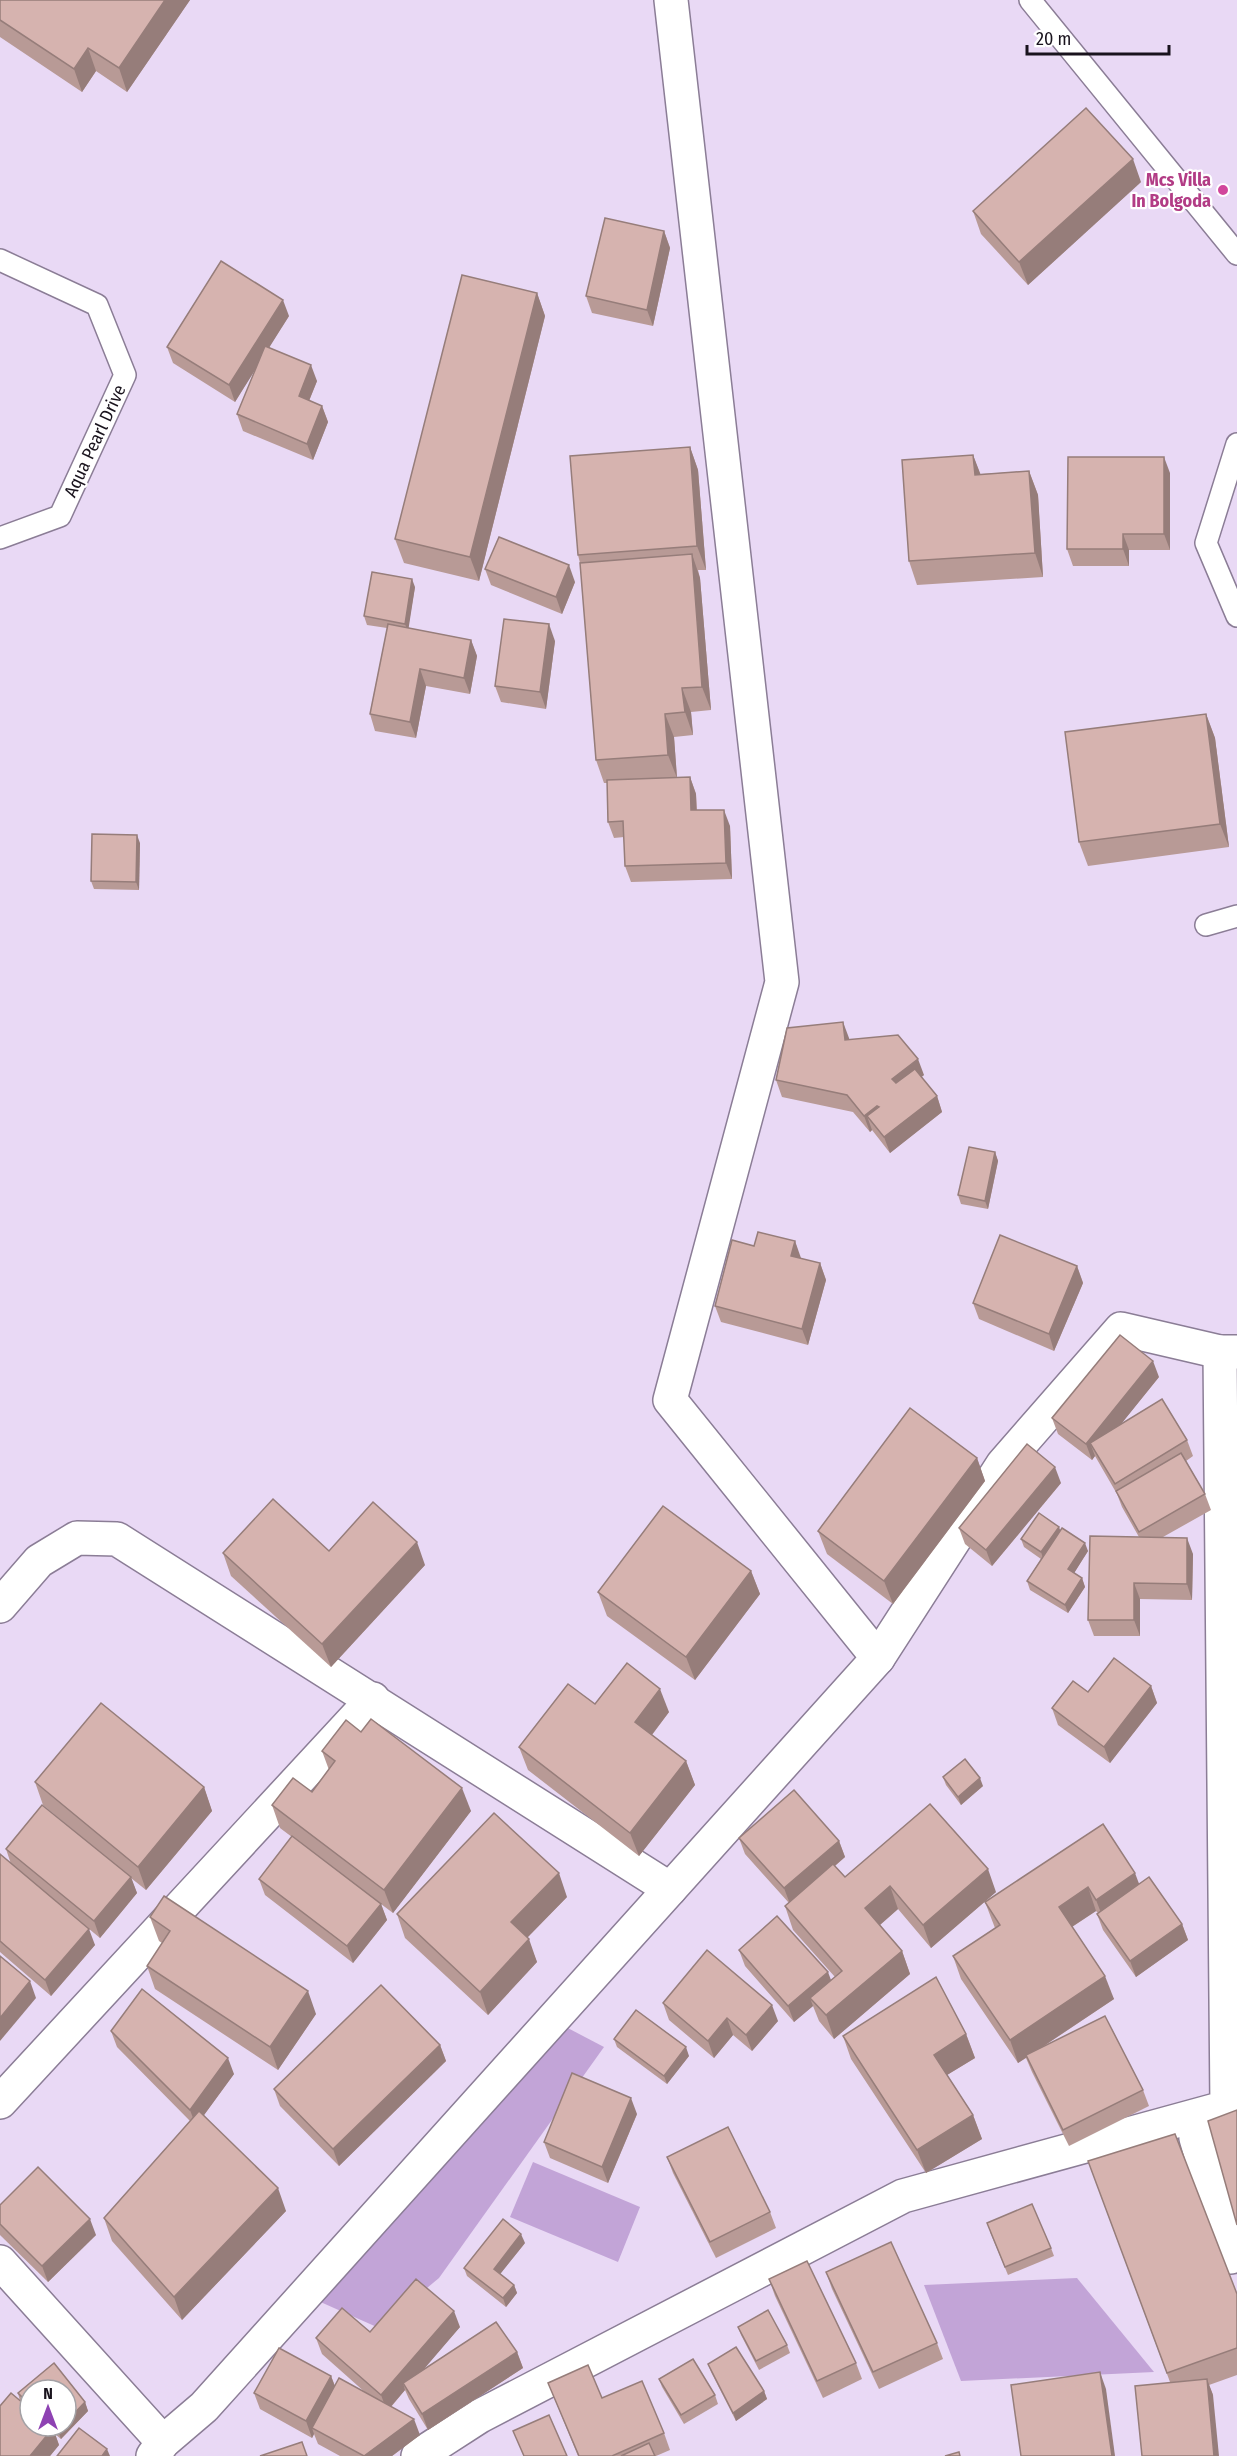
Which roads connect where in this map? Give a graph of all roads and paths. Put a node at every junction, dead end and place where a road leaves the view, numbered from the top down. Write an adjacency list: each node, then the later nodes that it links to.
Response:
1 (671, 0): 12 (street)
2 (1030, 0): 3 (lane)
3 (1237, 254)
4 (0, 260): 6 (lane, Aqua Pearl Drive)
5 (1237, 444): 7 (lane)
6 (0, 538)
7 (1237, 616)
8 (1237, 916): 9 (lane)
9 (1206, 926)
10 (1229, 1352): 12 (street); 14 (street)
11 (0, 1606): 13 (street)
12 (878, 1658): 15 (street)
13 (373, 1699): 15 (street); 16 (street)
14 (1230, 1703): 17 (street)
15 (670, 1890): 20 (street)
16 (0, 2102)
17 (1227, 2107): 18 (street); 21 (street)
18 (1231, 2257)
19 (0, 2262): 20 (street)
20 (158, 2449)
21 (418, 2456)

